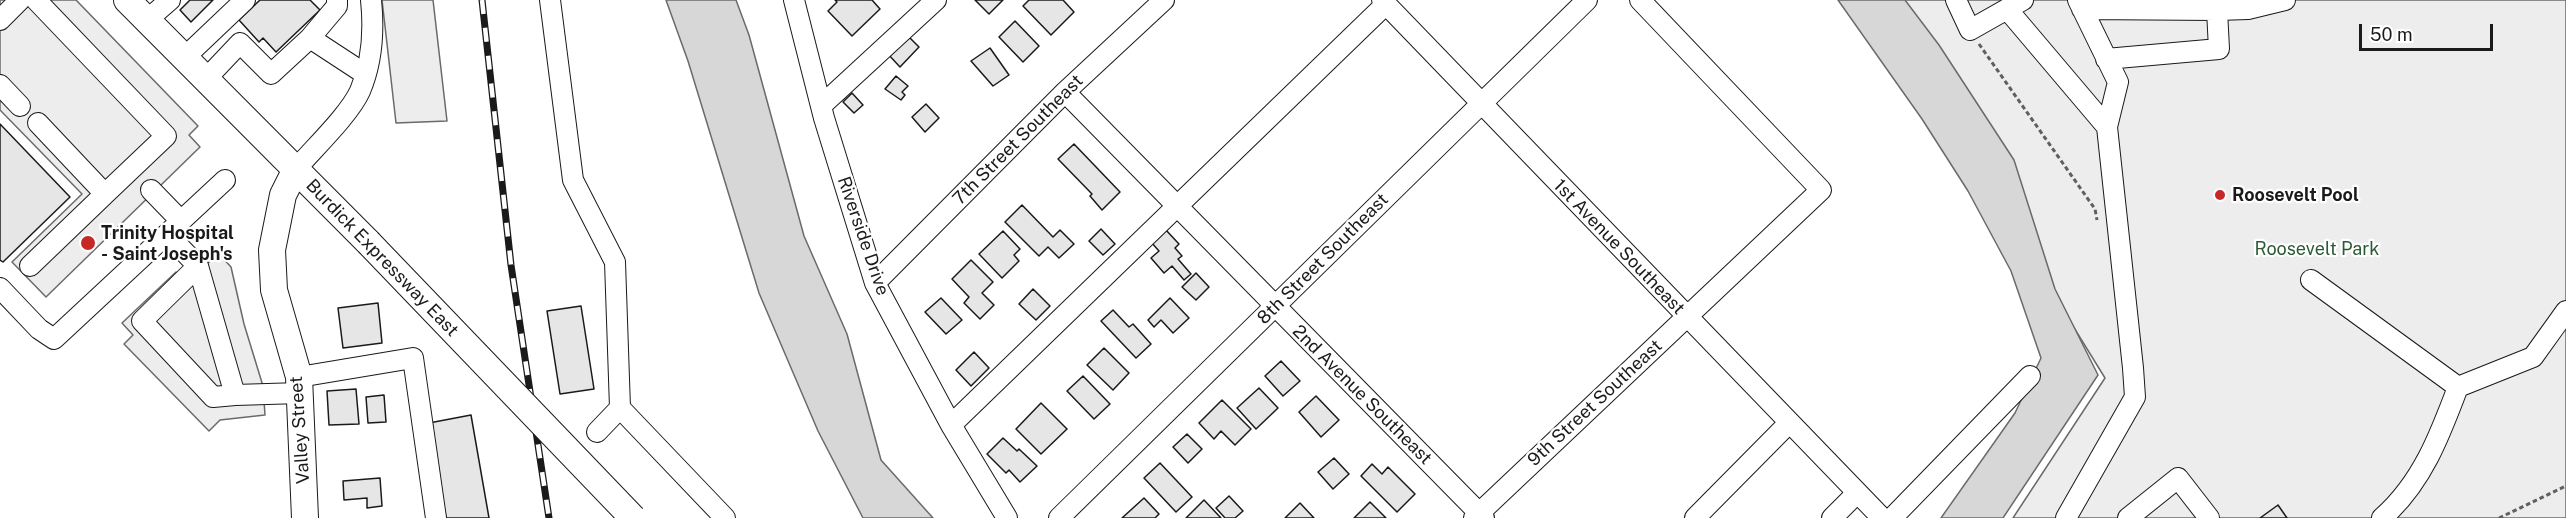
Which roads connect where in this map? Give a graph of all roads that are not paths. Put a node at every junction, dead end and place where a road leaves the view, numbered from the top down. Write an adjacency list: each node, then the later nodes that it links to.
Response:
1 (20, 0): 20 (street)
2 (36, 0): 37 (street)
3 (127, 0): 21 (main road, Burdick Expressway East)
4 (170, 0): 21 (street)
5 (245, 0): 23 (street)
6 (337, 0): 22 (street)
7 (371, 0): 25 (street)
8 (550, 0): 52 (street)
9 (794, 0): 31 (street, Riverside Drive)
10 (936, 0): 31 (street)
11 (1164, 0): 28 (street, 7th Street Southeast)
12 (1587, 0): 29 (street, 8th Street Southeast)
13 (1640, 0): 47 (street, 9th Street Southeast)
14 (1956, 0): 17 (street)
15 (2285, 0): 19 (street)
16 (1384, 2): 29 (street, 1st Avenue Southeast); 38 (street)
17 (2015, 4): 33 (street)
18 (2080, 4): 19 (street); 24 (street)
19 (2217, 5): 24 (street)
20 (0, 20)
21 (147, 20): 23 (main road, Burdick Expressway East)
22 (310, 38): 25 (street); 26 (street)
23 (184, 58): 26 (main road, Burdick Expressway East)
24 (2106, 59): 33 (street)
25 (366, 75): 34 (street)
26 (205, 80): 34 (main road, Burdick Expressway East)
27 (0, 86): 30 (street)
28 (1065, 92): 38 (street, 2nd Avenue Southeast); 43 (street, 7th Street Southeast)
29 (1480, 102): 45 (street, 8th Street Southeast); 47 (street, 1st Avenue Southeast)
30 (20, 105)
31 (821, 106): 43 (street, Riverside Drive)
32 (38, 123): 37 (street)
33 (2107, 127): 68 (street)
34 (296, 169): 49 (main road, Valley Street); 60 (main road, Burdick Expressway East, bridge)
35 (225, 180): 39 (street)
36 (152, 190): 39 (street)
37 (105, 194): 40 (street)
38 (1175, 206): 45 (street, 2nd Avenue Southeast); 54 (street)
39 (174, 228): 41 (street); 44 (street)
40 (30, 266)
41 (198, 266): 51 (street); 51 (street)
42 (2311, 280): 50 (street)
43 (875, 284): 54 (street, Riverside Drive)
44 (0, 288)
45 (1275, 307): 57 (street, 2nd Avenue Southeast); 63 (street, 8th Street Southeast)
46 (2566, 310): 50 (street)
47 (1687, 317): 53 (street, 1st Avenue Southeast); 57 (street, 9th Street Southeast)
48 (2030, 376): 67 (street)
49 (299, 385): 51 (street); 58 (main road, Valley Street); 59 (street)
50 (2458, 387): 71 (street)
51 (235, 395)
52 (620, 408): 55 (street); 61 (street)
53 (1789, 423): 56 (street, 1st Avenue Southeast); 64 (street)
54 (951, 425): 62 (street, Riverside Drive)
55 (597, 432)
56 (1857, 493): 65 (street); 66 (street, 1st Avenue Southeast)
57 (1479, 516)
58 (305, 518)
59 (436, 518)
60 (633, 518)
61 (725, 518)
62 (1007, 518)
63 (1059, 518)
64 (1695, 518)
65 (1832, 518)
66 (1882, 518)
67 (1892, 518)
68 (2066, 518)
69 (2128, 518): 70 (street)
70 (2209, 518)
71 (2382, 518)

